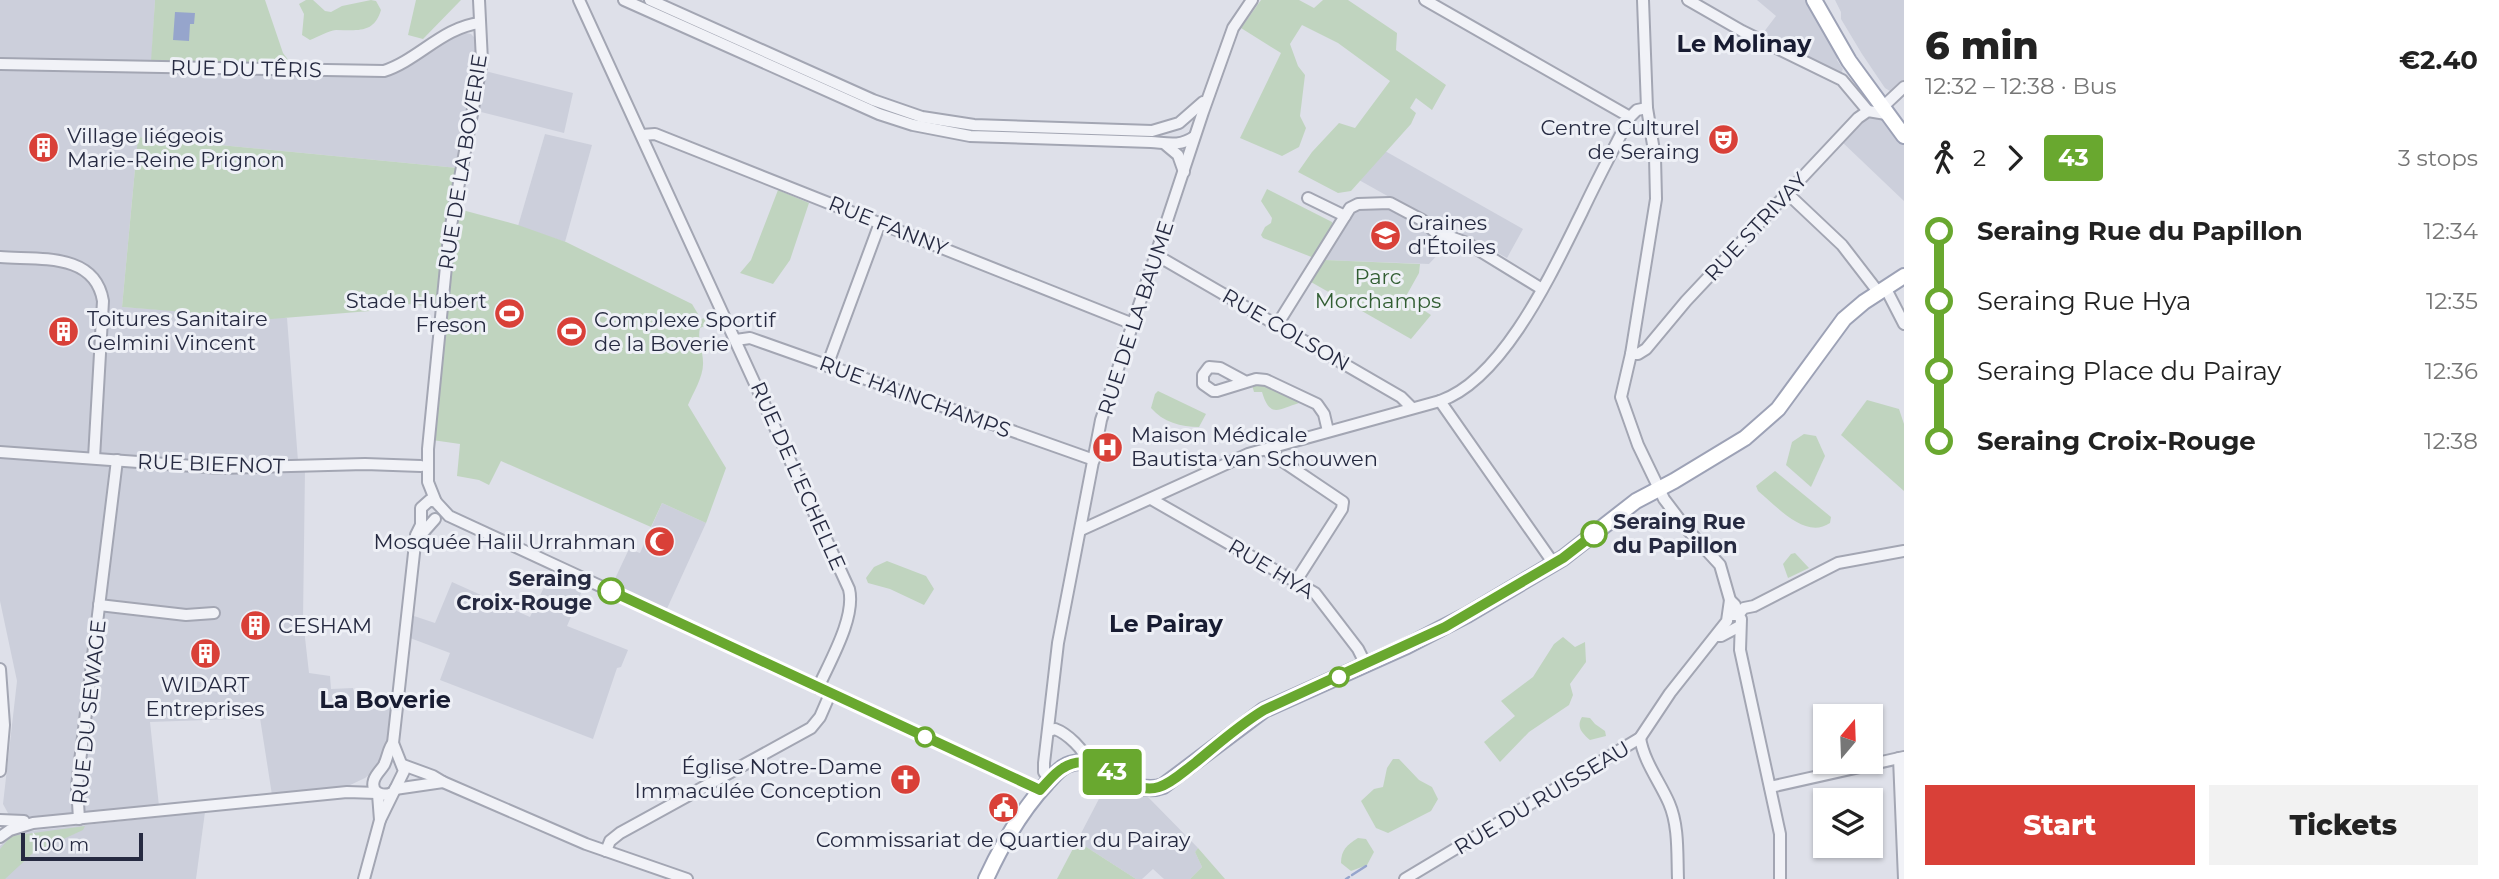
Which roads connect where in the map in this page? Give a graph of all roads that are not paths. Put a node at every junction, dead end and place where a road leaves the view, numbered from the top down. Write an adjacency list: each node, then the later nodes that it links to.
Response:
1 (479, 0): 11 (street, RUE DE LA BOVERIE)
2 (579, 0): 20 (street, RUE DE L'ECHELLE)
3 (624, 0): 23 (street)
4 (650, 0): 14 (street)
5 (1252, 0): 14 (street, RUE DE LA BAUME)
6 (1425, 0): 18 (street)
7 (1643, 0): 15 (street)
8 (1688, 0): 17 (street)
9 (1814, 0): 16 (main road)
10 (1823, 0): 16 (main road)
11 (480, 23): 12 (street, RUE DU TÊRIS); 44 (street, RUE DE LA BOVERIE)
12 (0, 64)
13 (1904, 87): 16 (street)
14 (1210, 95): 22 (street, RUE DE LA BAUME)
15 (1647, 108): 18 (street); 38 (street)
16 (1887, 108): 17 (street); 19 (main road); 21 (main road)
17 (1868, 111): 25 (street, RUE STRIVAY)
18 (1630, 117): 32 (street)
19 (1904, 122)
20 (642, 135): 28 (street, RUE FANNY); 37 (street, RUE DE L'ECHELLE)
21 (1904, 136)
22 (1194, 137): 23 (street); 24 (street, RUE DE LA BAUME)
23 (1166, 145): 24 (street)
24 (1184, 172): 29 (street, RUE DE LA BAUME)
25 (1787, 194): 33 (street); 38 (street, RUE STRIVAY)
26 (1308, 198): 27 (street)
27 (1345, 216): 32 (street); 36 (street)
28 (880, 223): 34 (street, RUE FANNY); 39 (street)
29 (1156, 255): 34 (street, RUE DE LA BAUME); 36 (street, RUE COLSON)
30 (0, 257): 47 (street)
31 (1904, 276): 33 (main road)
32 (1542, 289): 41 (street)
33 (1882, 291): 35 (street); 52 (main road)
34 (1133, 324): 49 (street, RUE DE LA BAUME)
35 (1904, 324)
36 (1278, 325): 42 (street, RUE COLSON)
37 (736, 340): 39 (street, RUE HAINCHAMPS); 66 (street, RUE DE L'ECHELLE)
38 (1630, 354): 52 (street)
39 (827, 366): 49 (street, RUE HAINCHAMPS)
40 (1246, 382): 43 (street)
41 (1440, 401): 42 (street); 59 (street)
42 (1412, 408): 43 (street)
43 (1328, 431): 45 (street)
44 (428, 449): 50 (street, RUE DE LA BOVERIE); 51 (street, RUE DE LA BOVERIE)
45 (1266, 450): 53 (street); 60 (street)
46 (0, 452): 47 (street, RUE BIEFNOT)
47 (94, 458): 48 (street, RUE BIEFNOT)
48 (117, 460): 50 (street, RUE BIEFNOT); 61 (street, RUE DU SEWAGE)
49 (1094, 460): 56 (street, RUE DE LA BAUME)
50 (421, 466): 51 (street); 54 (street, RUE DE LA BOVERIE)
51 (428, 482): 55 (street, RUE DE LA BOVERIE)
52 (1659, 489): 59 (main road); 63 (street)
53 (1151, 499): 56 (street); 60 (street, RUE HYA)
54 (422, 509): 55 (street); 55 (street); 57 (street, RUE DE LA BOVERIE)
55 (438, 510): 57 (street, RUE DE LA BOVERIE); 66 (street)
56 (1081, 530): 68 (street, RUE DE LA BAUME)
57 (416, 545): 70 (street, RUE DE LA BOVERIE)
58 (1904, 551): 63 (street)
59 (1554, 564): 64 (main road)
60 (1296, 581): 64 (street, RUE HYA)
61 (99, 605): 62 (street, RUE DU SEWAGE); 84 (street, RUE DU SEWAGE)
62 (214, 613)
63 (1735, 621): 69 (street, RUE DU RUISSEAU); 79 (street)
64 (1366, 665): 73 (main road)
65 (0, 669): 75 (street)
66 (818, 688): 67 (street)
67 (830, 694): 80 (street); 89 (street)
68 (1049, 731): 73 (street); 77 (street, RUE DE LA BAUME)
69 (1640, 738): 94 (street, RUE DU RUISSEAU); 95 (street)
70 (393, 743): 72 (street, RUE DE LA BOVERIE); 74 (street, RUE DE LA BOVERIE)
71 (1902, 757): 79 (street); 97 (street)
72 (385, 762): 74 (street); 76 (street, RUE DE LA BOVERIE)
73 (1086, 762): 77 (main road)
74 (402, 764): 78 (street); 81 (street, RUE DE LA BOVERIE)
75 (0, 771)
76 (378, 773): 82 (street); 83 (street, RUE DE LA BOVERIE)
77 (1050, 780): 80 (main road)
78 (443, 782): 81 (street); 89 (street)
79 (1770, 787): 96 (street)
80 (1040, 790): 93 (main road)
81 (394, 791): 83 (street); 86 (street, RUE DE LA BOVERIE)
82 (347, 792): 83 (street); 84 (street)
83 (378, 794): 86 (street, RUE DE LA BOVERIE)
84 (79, 819): 87 (street)
85 (0, 820): 87 (street); 88 (street)
86 (380, 820): 91 (street, RUE DE LA BOVERIE)
87 (33, 823): 88 (street)
88 (0, 837)
89 (606, 851): 90 (street)
90 (674, 877): 92 (street)
91 (364, 879)
92 (687, 879)
93 (986, 879)
94 (1405, 879)
95 (1678, 879)
96 (1780, 879)
97 (1904, 879)

